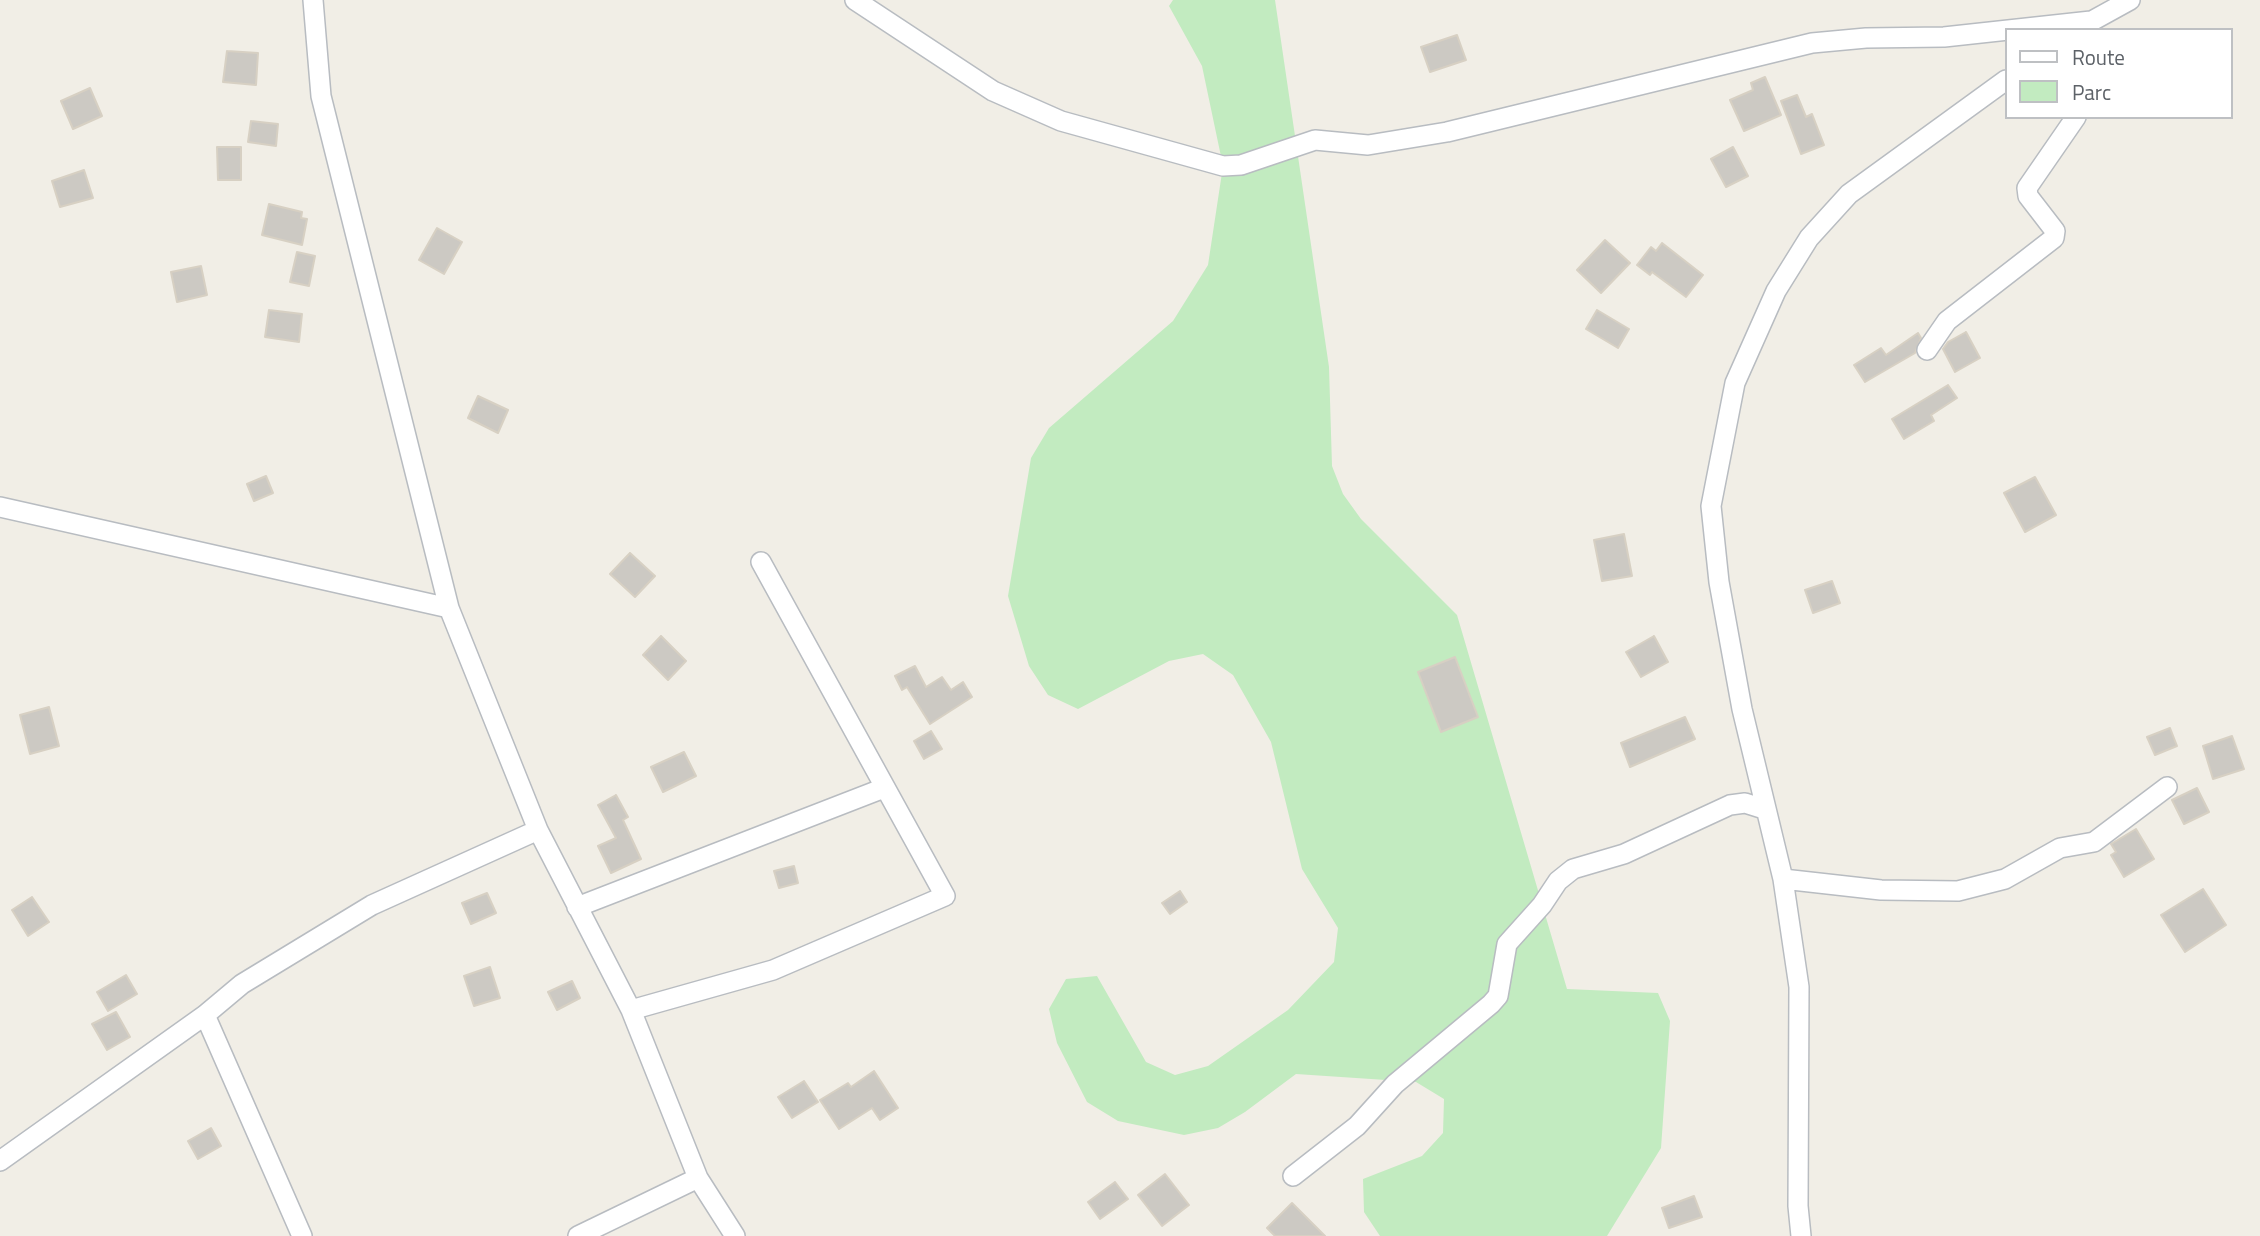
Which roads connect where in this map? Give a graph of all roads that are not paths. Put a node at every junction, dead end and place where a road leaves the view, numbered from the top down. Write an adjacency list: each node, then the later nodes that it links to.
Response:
1 (313, 0): 13 (street)
2 (855, 0): 7 (street)
3 (2128, 2): 4 (street); 6 (street)
4 (2084, 25): 5 (street)
5 (2049, 28)
6 (2113, 28)
7 (2004, 32)
8 (2004, 81): 16 (street)
9 (2076, 119): 10 (street)
10 (1927, 350)
11 (0, 507): 13 (street)
12 (761, 562): 15 (street)
13 (449, 608): 17 (street)
14 (2167, 787): 18 (street)
15 (884, 788): 19 (street); 20 (street)
16 (1764, 809): 18 (street); 23 (street)
17 (538, 830): 19 (street); 21 (street)
18 (1783, 879): 28 (street)
19 (577, 907): 20 (street)
20 (631, 1010): 24 (street)
21 (205, 1015): 22 (street); 25 (street)
22 (0, 1161)
23 (1293, 1176)
24 (698, 1178): 26 (street); 27 (street)
25 (302, 1236)
26 (578, 1236)
27 (735, 1236)
28 (1801, 1236)

